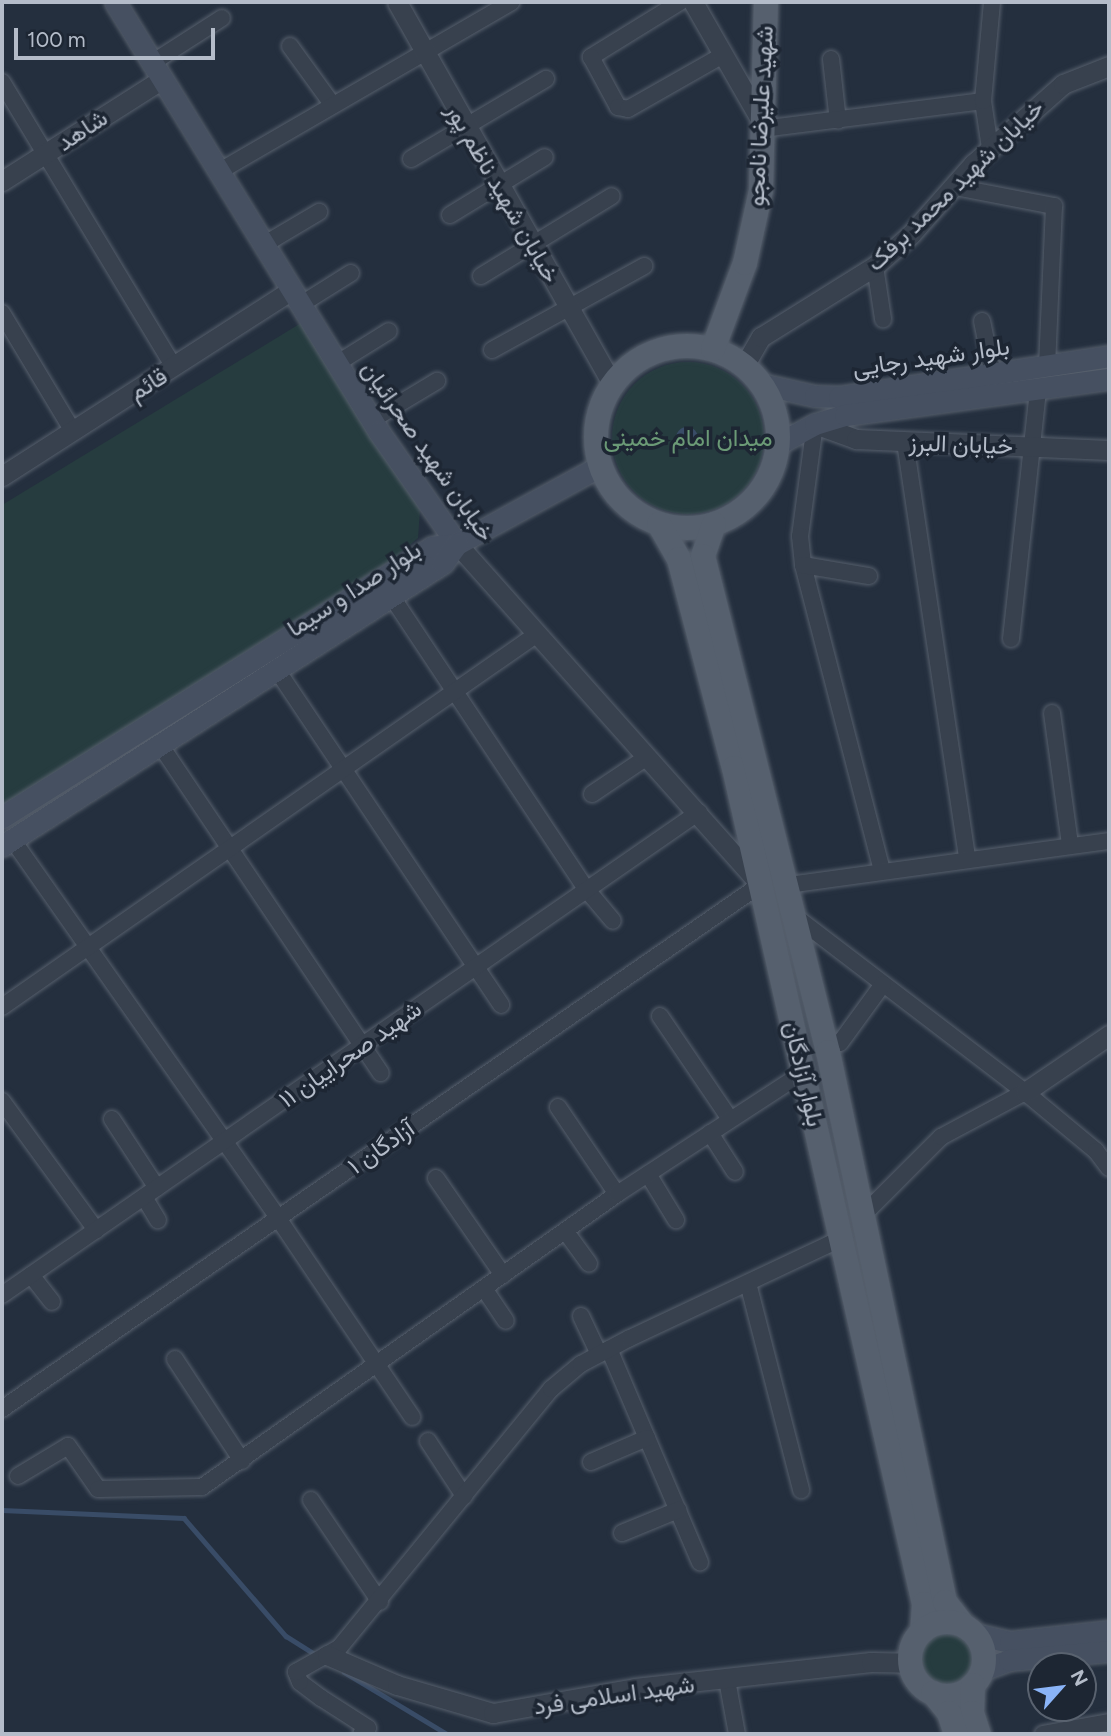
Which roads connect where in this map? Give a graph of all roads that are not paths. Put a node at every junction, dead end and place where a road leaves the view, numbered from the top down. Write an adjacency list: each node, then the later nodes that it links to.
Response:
1 (115, 2): 14 (main road, خیابان شهید صحرائیان)
2 (397, 2): 10 (street, خیابان شهید ناظم پور)
3 (512, 2): 10 (street)
4 (680, 2): 11 (street)
5 (693, 2): 11 (street)
6 (766, 2): 20 (main road, شهید علیرضا نامجو)
7 (992, 2): 17 (street)
8 (222, 18): 14 (street)
9 (290, 46): 18 (street)
10 (424, 52): 18 (street); 21 (street, خیابان شهید ناظم پور)
11 (723, 55): 20 (street)
12 (831, 59): 19 (street)
13 (1109, 66): 22 (street, خیابان شهید محمد برفک)
14 (157, 71): 23 (street, شاهد); 26 (main road, خیابان شهید صحرائیان)
15 (546, 79): 21 (street)
16 (2, 82): 23 (street)
17 (983, 101): 19 (street); 22 (street)
18 (332, 104): 26 (street)
19 (838, 121): 20 (street)
20 (761, 124): 45 (main road, شهید علیرضا نامجو)
21 (465, 127): 25 (street); 28 (street, خیابان شهید ناظم پور)
22 (990, 148): 29 (street, خیابان شهید محمد برفک)
23 (46, 153): 27 (street, شاهد); 51 (street)
24 (545, 157): 28 (street)
25 (411, 159)
26 (220, 171): 33 (main road, خیابان شهید صحرائیان)
27 (2, 181)
28 (498, 184): 32 (street); 34 (street, خیابان شهید ناظم پور)
29 (955, 187): 36 (street, خیابان شهید محمد برفک); 50 (street)
30 (612, 197): 34 (street)
31 (319, 212): 33 (street)
32 (450, 215)
33 (265, 244): 39 (main road, خیابان شهید صحرائیان)
34 (532, 245): 38 (street); 40 (street, خیابان شهید ناظم پور)
35 (644, 266): 40 (street)
36 (875, 266): 42 (street); 49 (street, خیابان شهید محمد برفک)
37 (351, 273): 39 (street)
38 (481, 276)
39 (296, 297): 48 (main road, خیابان شهید صحرائیان); 51 (street, قائم)
40 (568, 308): 46 (street); 55 (street, خیابان شهید ناظم پور)
41 (2, 313): 60 (street)
42 (883, 319)
43 (982, 321): 52 (street)
44 (389, 331): 48 (street)
45 (713, 349): 49 (main road); 55 (main road)
46 (492, 350)
47 (1109, 356): 50 (main road, بلوار شهید رجایی)
48 (336, 364): 58 (main road, خیابان شهید صحرائیان)
49 (744, 366): 56 (main road)
50 (1047, 366): 52 (main road, بلوار شهید رجایی)
51 (174, 367): 60 (street, قائم)
52 (993, 375): 56 (main road, بلوار شهید رجایی)
53 (1109, 379): 57 (main road, بلوار شهید رجایی)
54 (437, 381): 58 (street)
55 (611, 384): 65 (main road)
56 (761, 384): 62 (main road)
57 (1038, 391): 59 (main road, بلوار شهید رجایی); 63 (street)
58 (372, 421): 69 (main road, خیابان شهید صحرائیان)
59 (815, 424): 61 (street, خیابان البرز); 62 (main road, بلوار شهید رجایی); 70 (street)
60 (73, 431): 66 (street, قائم)
61 (905, 442): 63 (street, خیابان البرز); 89 (street)
62 (778, 444): 68 (main road)
63 (1034, 447): 64 (street, خیابان البرز); 74 (street)
64 (1109, 450)
65 (600, 466): 67 (main road); 69 (main road)
66 (2, 476)
67 (659, 524): 68 (main road); 81 (main road, بلوار آزادگان)
68 (715, 524): 81 (main road, بلوار آزادگان)
69 (457, 544): 72 (main road, بلوار صدا و سیما); 73 (street, خیابان شهید صحرائیان); 84 (main road, بلوار صدا و سیما)
70 (803, 565): 71 (street); 90 (street)
71 (869, 576)
72 (392, 597): 75 (main road, بلوار صدا و سیما); 76 (street)
73 (537, 634): 76 (street); 79 (street, خیابان شهید صحرائیان)
74 (1012, 639)
75 (277, 670): 78 (main road, بلوار صدا و سیما); 80 (street)
76 (453, 693): 80 (street); 93 (street)
77 (1052, 713): 87 (street)
78 (161, 746): 86 (main road, بلوار صدا و سیما); 88 (street)
79 (647, 757): 82 (street); 83 (street, خیابان شهید صحرائیان)
80 (340, 771): 88 (street); 97 (street)
81 (746, 776): 91 (main road, بلوار آزادگان); 92 (main road, بلوار آزادگان)
82 (592, 794)
83 (699, 812): 91 (street, خیابان شهید صحرائیان); 93 (street, شهید صحراییان ۱۱)
84 (2, 817)
85 (1109, 841): 87 (street)
86 (7, 842): 96 (street)
87 (1070, 844): 89 (street)
88 (231, 848): 96 (street); 104 (street)
89 (967, 859): 90 (street)
90 (882, 871): 92 (street)
91 (760, 885): 105 (main road, بلوار آزادگان); 123 (street, آزادگان ۱)
92 (788, 885): 94 (main road, بلوار آزادگان)
93 (587, 890): 95 (street); 97 (street, شهید صحراییان ۱۱)
94 (796, 917): 98 (street); 112 (main road, بلوار آزادگان)
95 (613, 921)
96 (88, 947): 100 (street); 115 (street)
97 (473, 968): 99 (street); 104 (street, شهید صحراییان ۱۱)
98 (883, 984): 103 (street); 107 (street)
99 (500, 1005)
100 (2, 1007)
101 (660, 1016): 111 (street)
102 (1109, 1035): 107 (street)
103 (840, 1043)
104 (363, 1045): 106 (street); 115 (street, شهید صحراییان ۱۱)
105 (804, 1072): 111 (street); 114 (main road, بلوار آزادگان)
106 (381, 1073)
107 (1025, 1093): 116 (street); 122 (street)
108 (2, 1101): 126 (street)
109 (558, 1107): 121 (street)
110 (112, 1119): 120 (street)
111 (730, 1119): 113 (street)
112 (844, 1128): 114 (main road); 122 (main road, بلوار آزادگان)
113 (710, 1133): 117 (street); 118 (street)
114 (818, 1134): 128 (main road, بلوار آزادگان)
115 (222, 1142): 120 (street, شهید صحراییان ۱۱); 123 (street)
116 (1109, 1168)
117 (735, 1172)
118 (649, 1174): 121 (street); 125 (street)
119 (436, 1178): 131 (street)
120 (150, 1192): 124 (street); 126 (street, شهید صحراییان ۱۱)
121 (617, 1194): 127 (street)
122 (862, 1216): 155 (main road, بلوار آزادگان)
123 (278, 1218): 140 (street); 141 (street, آزادگان ۱)
124 (158, 1220)
125 (676, 1220)
126 (96, 1230): 130 (street, شهید صحراییان ۱۱)
127 (566, 1232): 129 (street); 131 (street)
128 (840, 1239): 132 (street); 157 (main road, بلوار آزادگان)
129 (589, 1264)
130 (31, 1275): 134 (street, شهید صحراییان ۱۱); 135 (street)
131 (503, 1275): 133 (street)
132 (748, 1283): 138 (street); 148 (street)
133 (485, 1290): 137 (street); 140 (street)
134 (2, 1295)
135 (52, 1302)
136 (581, 1316): 138 (street)
137 (506, 1321)
138 (604, 1351): 143 (street); 149 (street)
139 (175, 1359): 145 (street)
140 (375, 1365): 142 (street); 145 (street)
141 (2, 1409)
142 (412, 1417)
143 (648, 1438): 146 (street); 151 (street)
144 (428, 1441): 149 (street)
145 (242, 1461): 147 (street)
146 (591, 1462)
147 (18, 1476)
148 (801, 1490)
149 (464, 1496): 154 (street)
150 (311, 1500): 154 (street)
151 (678, 1510): 152 (street); 153 (street)
152 (622, 1533)
153 (700, 1562)
154 (380, 1602): 159 (street)
155 (969, 1630): 156 (main road); 157 (main road); 161 (main road)
156 (1109, 1631)
157 (922, 1632): 160 (main road)
158 (1109, 1651): 161 (main road)
159 (327, 1655): 162 (street, شهید اسلامی فرد); 165 (street)
160 (910, 1663): 162 (street, شهید اسلامی فرد); 163 (main road)
161 (977, 1678): 163 (main road); 168 (main road)
162 (727, 1680): 166 (street)
163 (933, 1693): 167 (main road)
164 (1109, 1722): 169 (street)
165 (360, 1734)
166 (737, 1734)
167 (956, 1734)
168 (979, 1734)
169 (1043, 1734)

